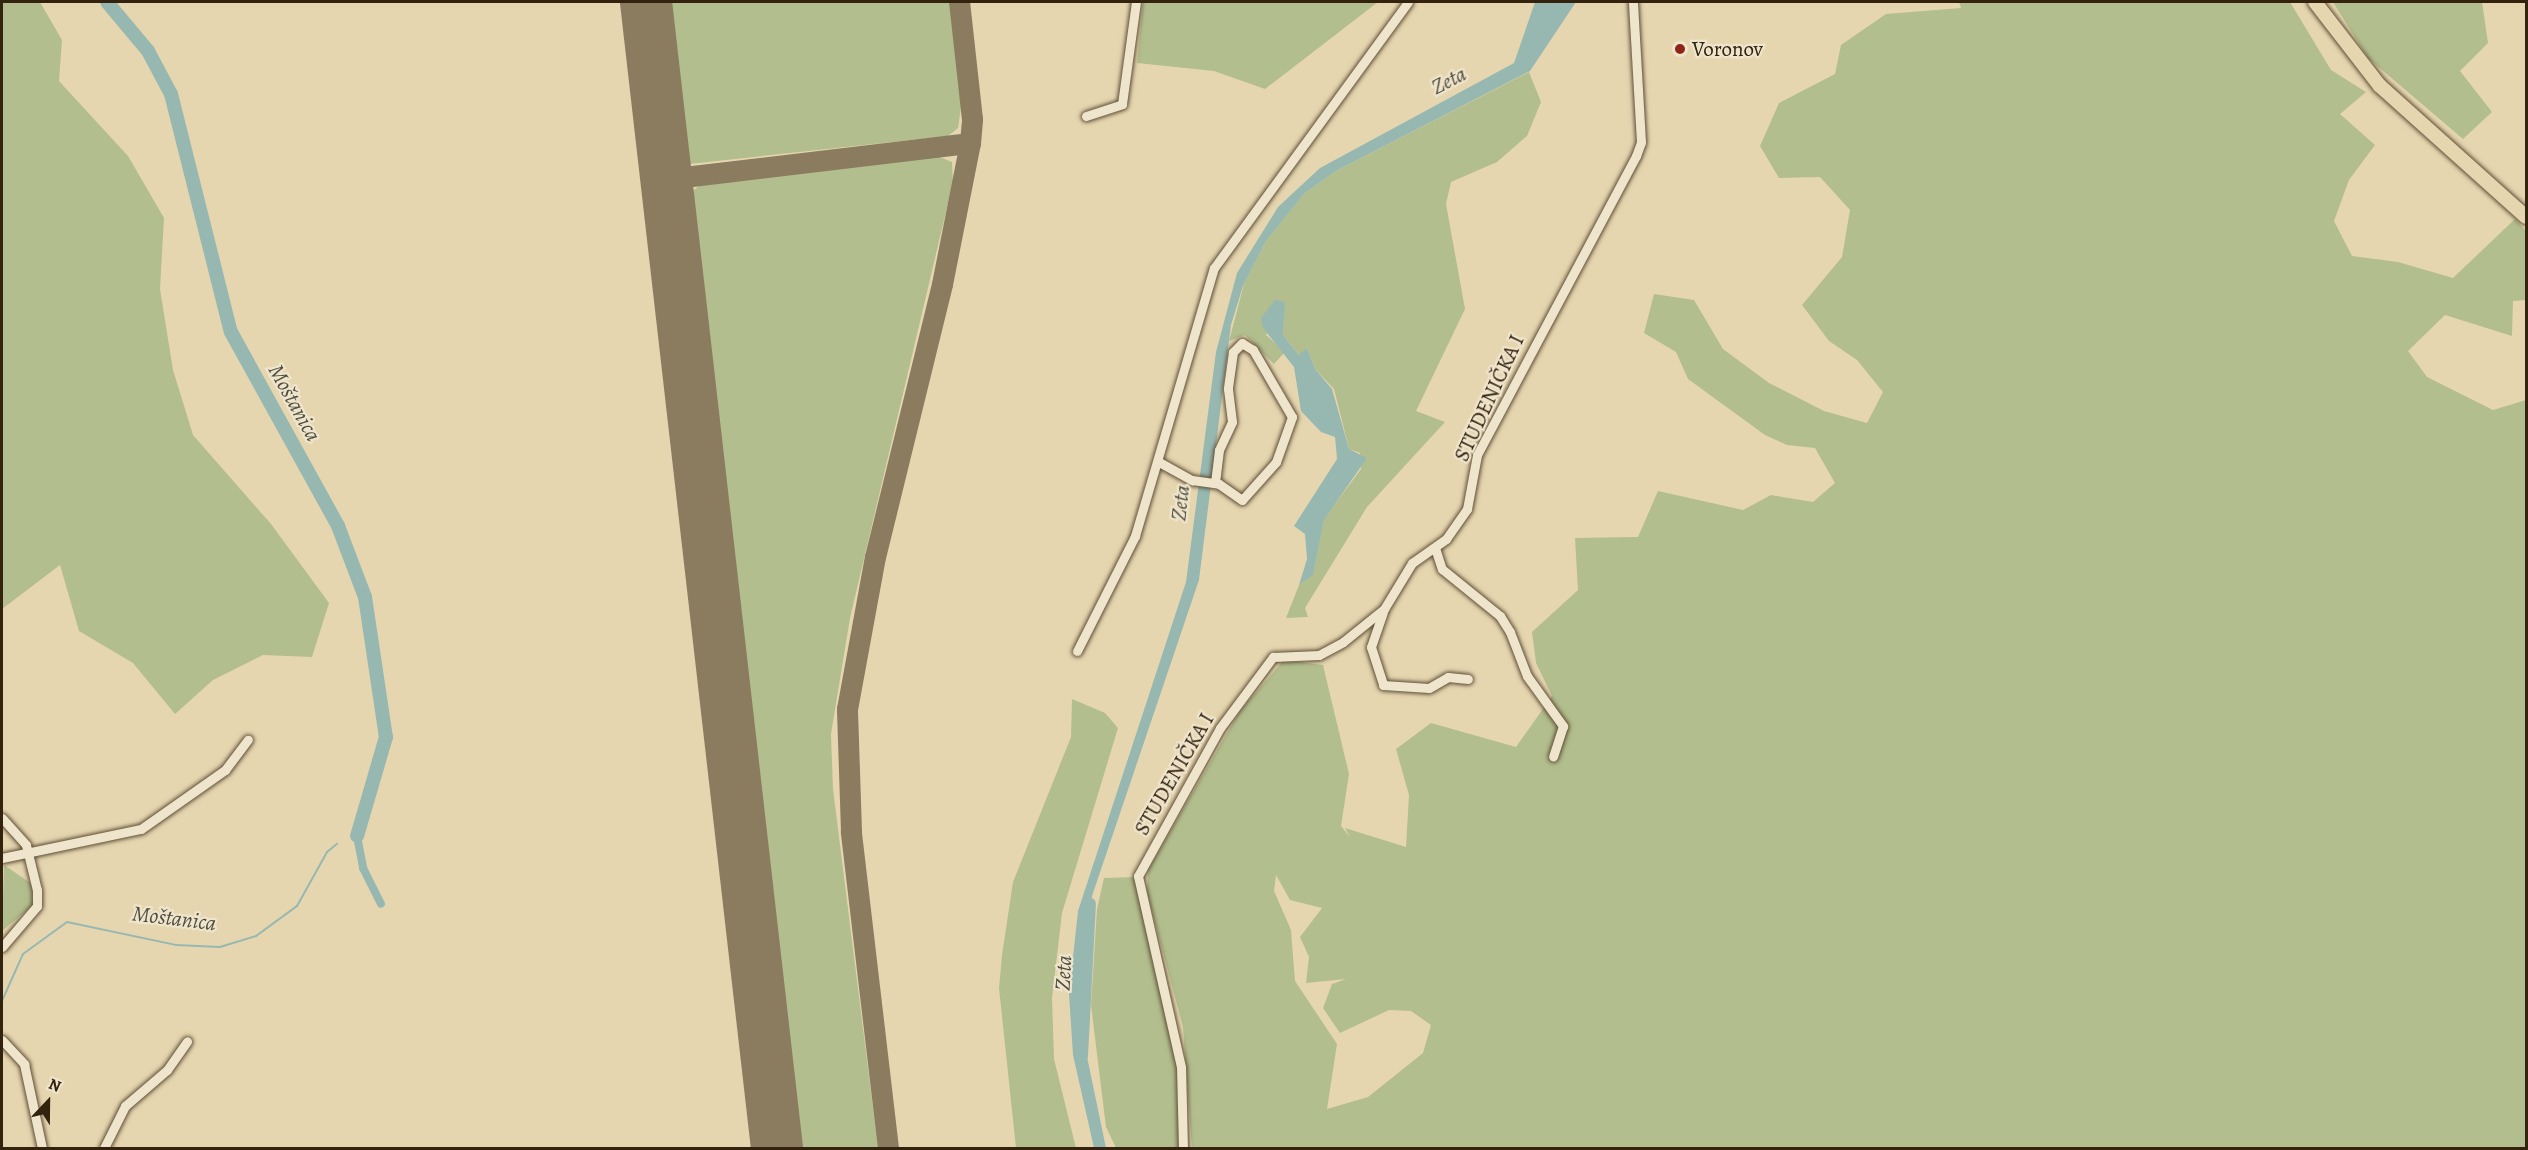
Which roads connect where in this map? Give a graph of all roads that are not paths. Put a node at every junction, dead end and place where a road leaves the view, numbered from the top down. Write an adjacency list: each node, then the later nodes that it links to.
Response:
1 (1136, 2): 5 (street)
2 (1633, 2): 9 (street, STUDENIČKA I)
3 (2315, 2): 6 (main road)
4 (1402, 4): 7 (street)
5 (1086, 116)
6 (2526, 217)
7 (1159, 462): 8 (street); 11 (street)
8 (1214, 483): 8 (street)
9 (1435, 548): 10 (street, STUDENIČKA I); 14 (street)
10 (1384, 609): 12 (street); 23 (street, STUDENIČKA I)
11 (1077, 651)
12 (1468, 679)
13 (248, 740): 16 (street)
14 (1553, 756)
15 (2, 818): 16 (street)
16 (29, 855): 17 (street); 18 (street)
17 (2, 858)
18 (2, 947)
19 (2, 1040): 21 (street)
20 (187, 1041): 22 (street)
21 (42, 1149)
22 (104, 1149)
23 (1184, 1149)

